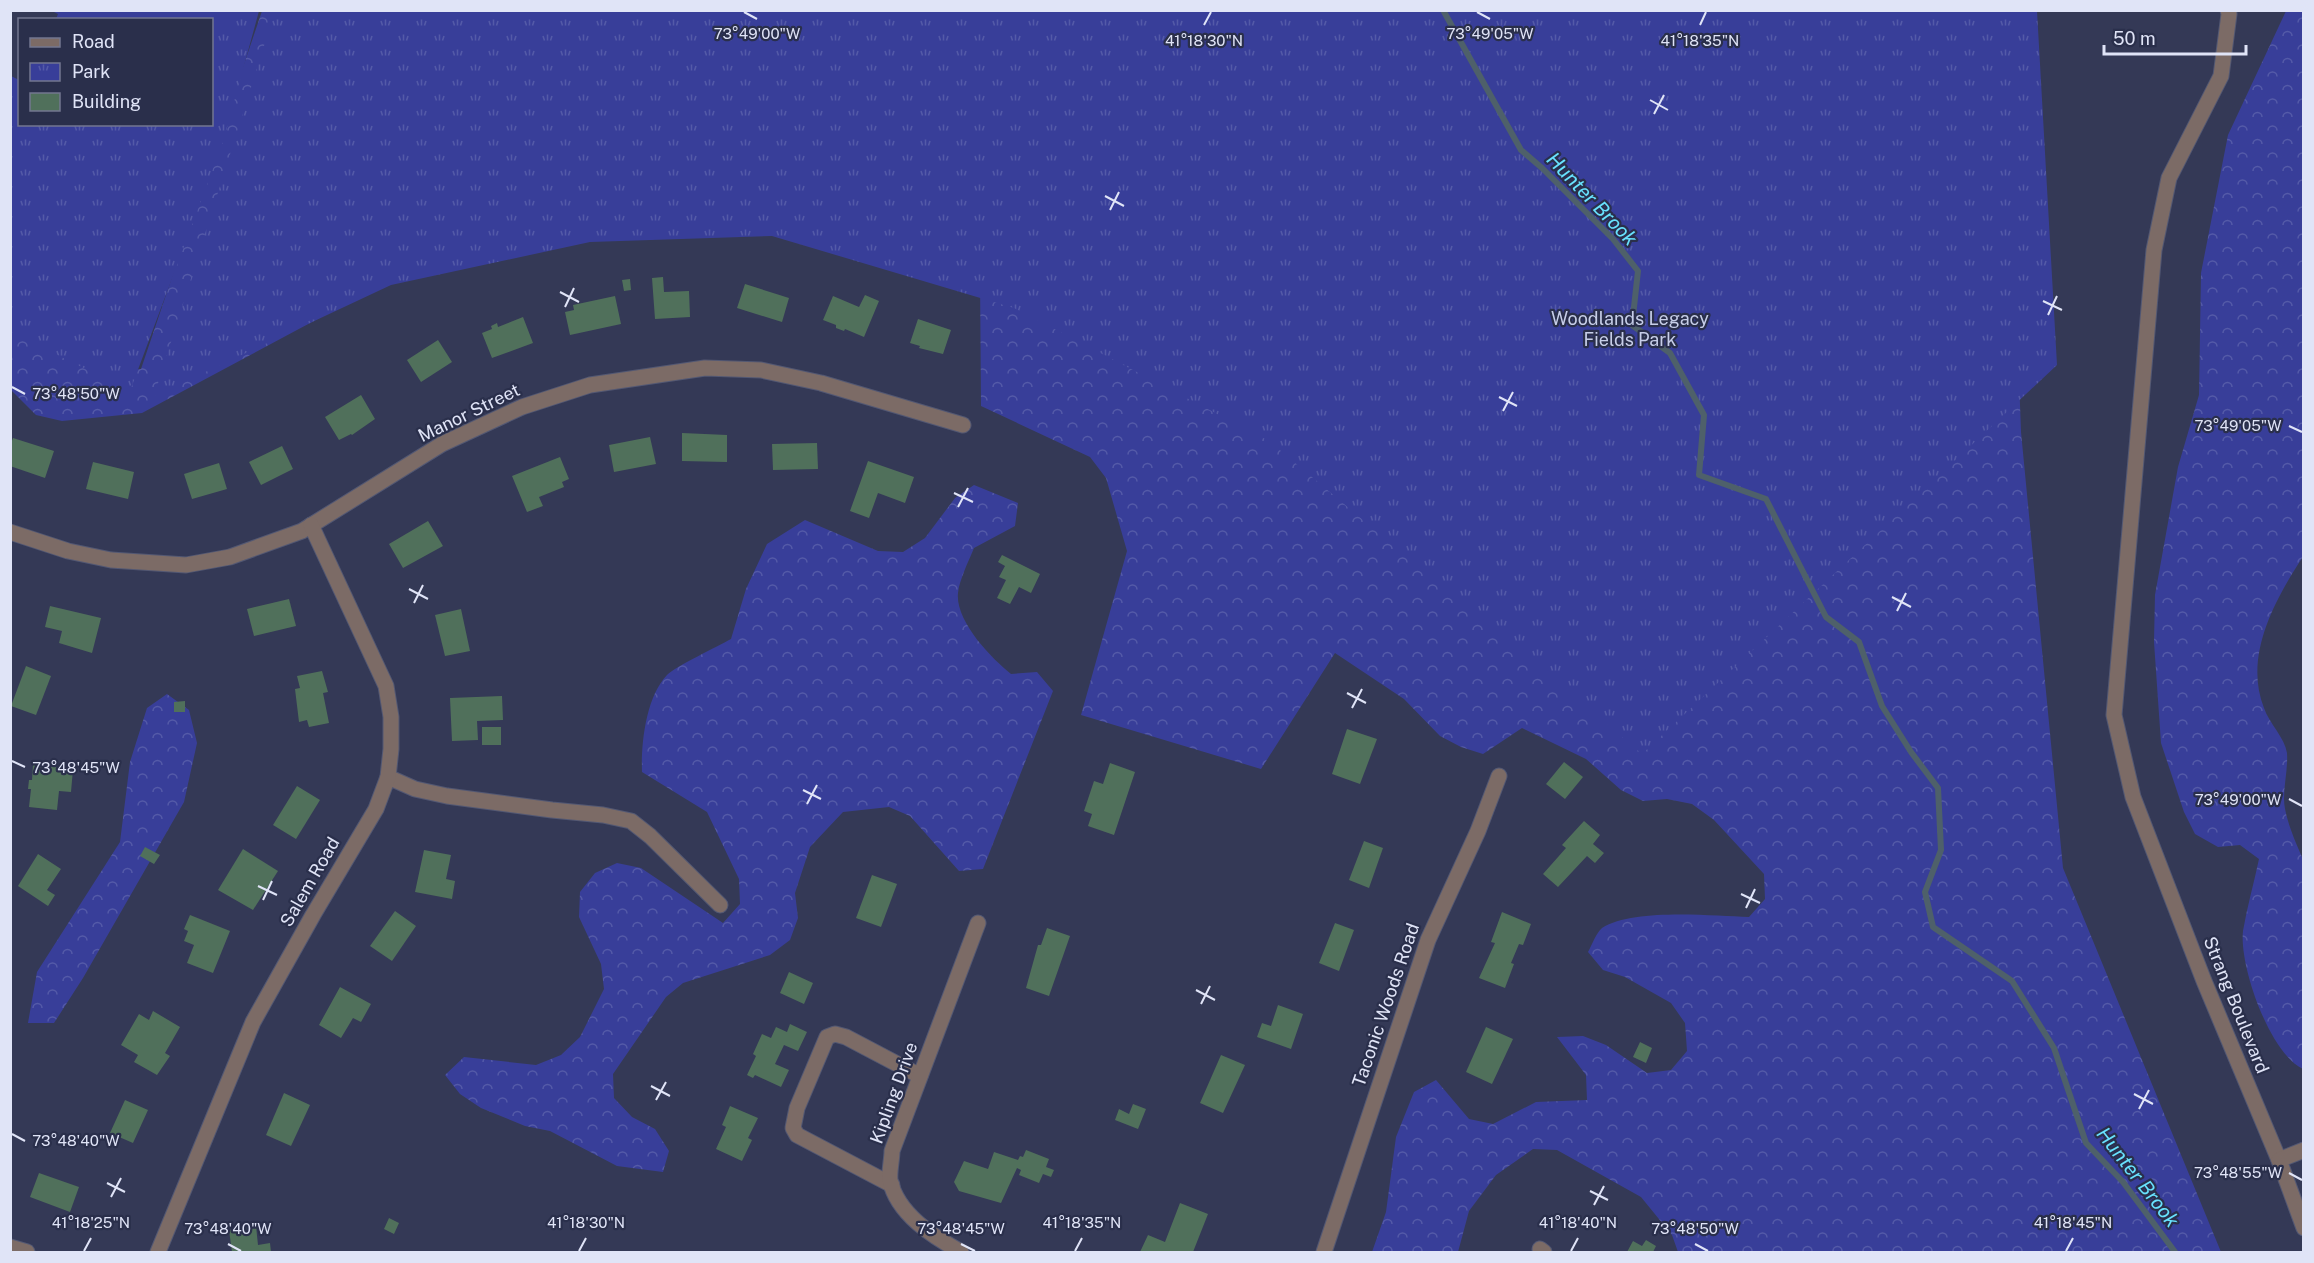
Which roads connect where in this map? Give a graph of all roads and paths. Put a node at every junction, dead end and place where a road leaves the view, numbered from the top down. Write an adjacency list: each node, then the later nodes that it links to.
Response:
1 (2228, 10): 11 (street, Strang Boulevard)
2 (963, 425): 3 (street, Manor Street)
3 (311, 525): 4 (street, Manor Street); 6 (street, Salem Road)
4 (10, 532)
5 (1499, 776): 18 (street, Taconic Woods Road)
6 (388, 777): 7 (street); 16 (street, Salem Road)
7 (720, 905)
8 (978, 922): 9 (street, Kipling Drive)
9 (920, 1076): 12 (street, Kipling Drive); 12 (street)
10 (2304, 1150): 11 (street)
11 (2279, 1160): 13 (street, Strang Boulevard)
12 (892, 1185): 17 (street, Kipling Drive)
13 (2304, 1228)
14 (10, 1247): 15 (street)
15 (27, 1252)
16 (158, 1252)
17 (961, 1252)
18 (1324, 1252)

